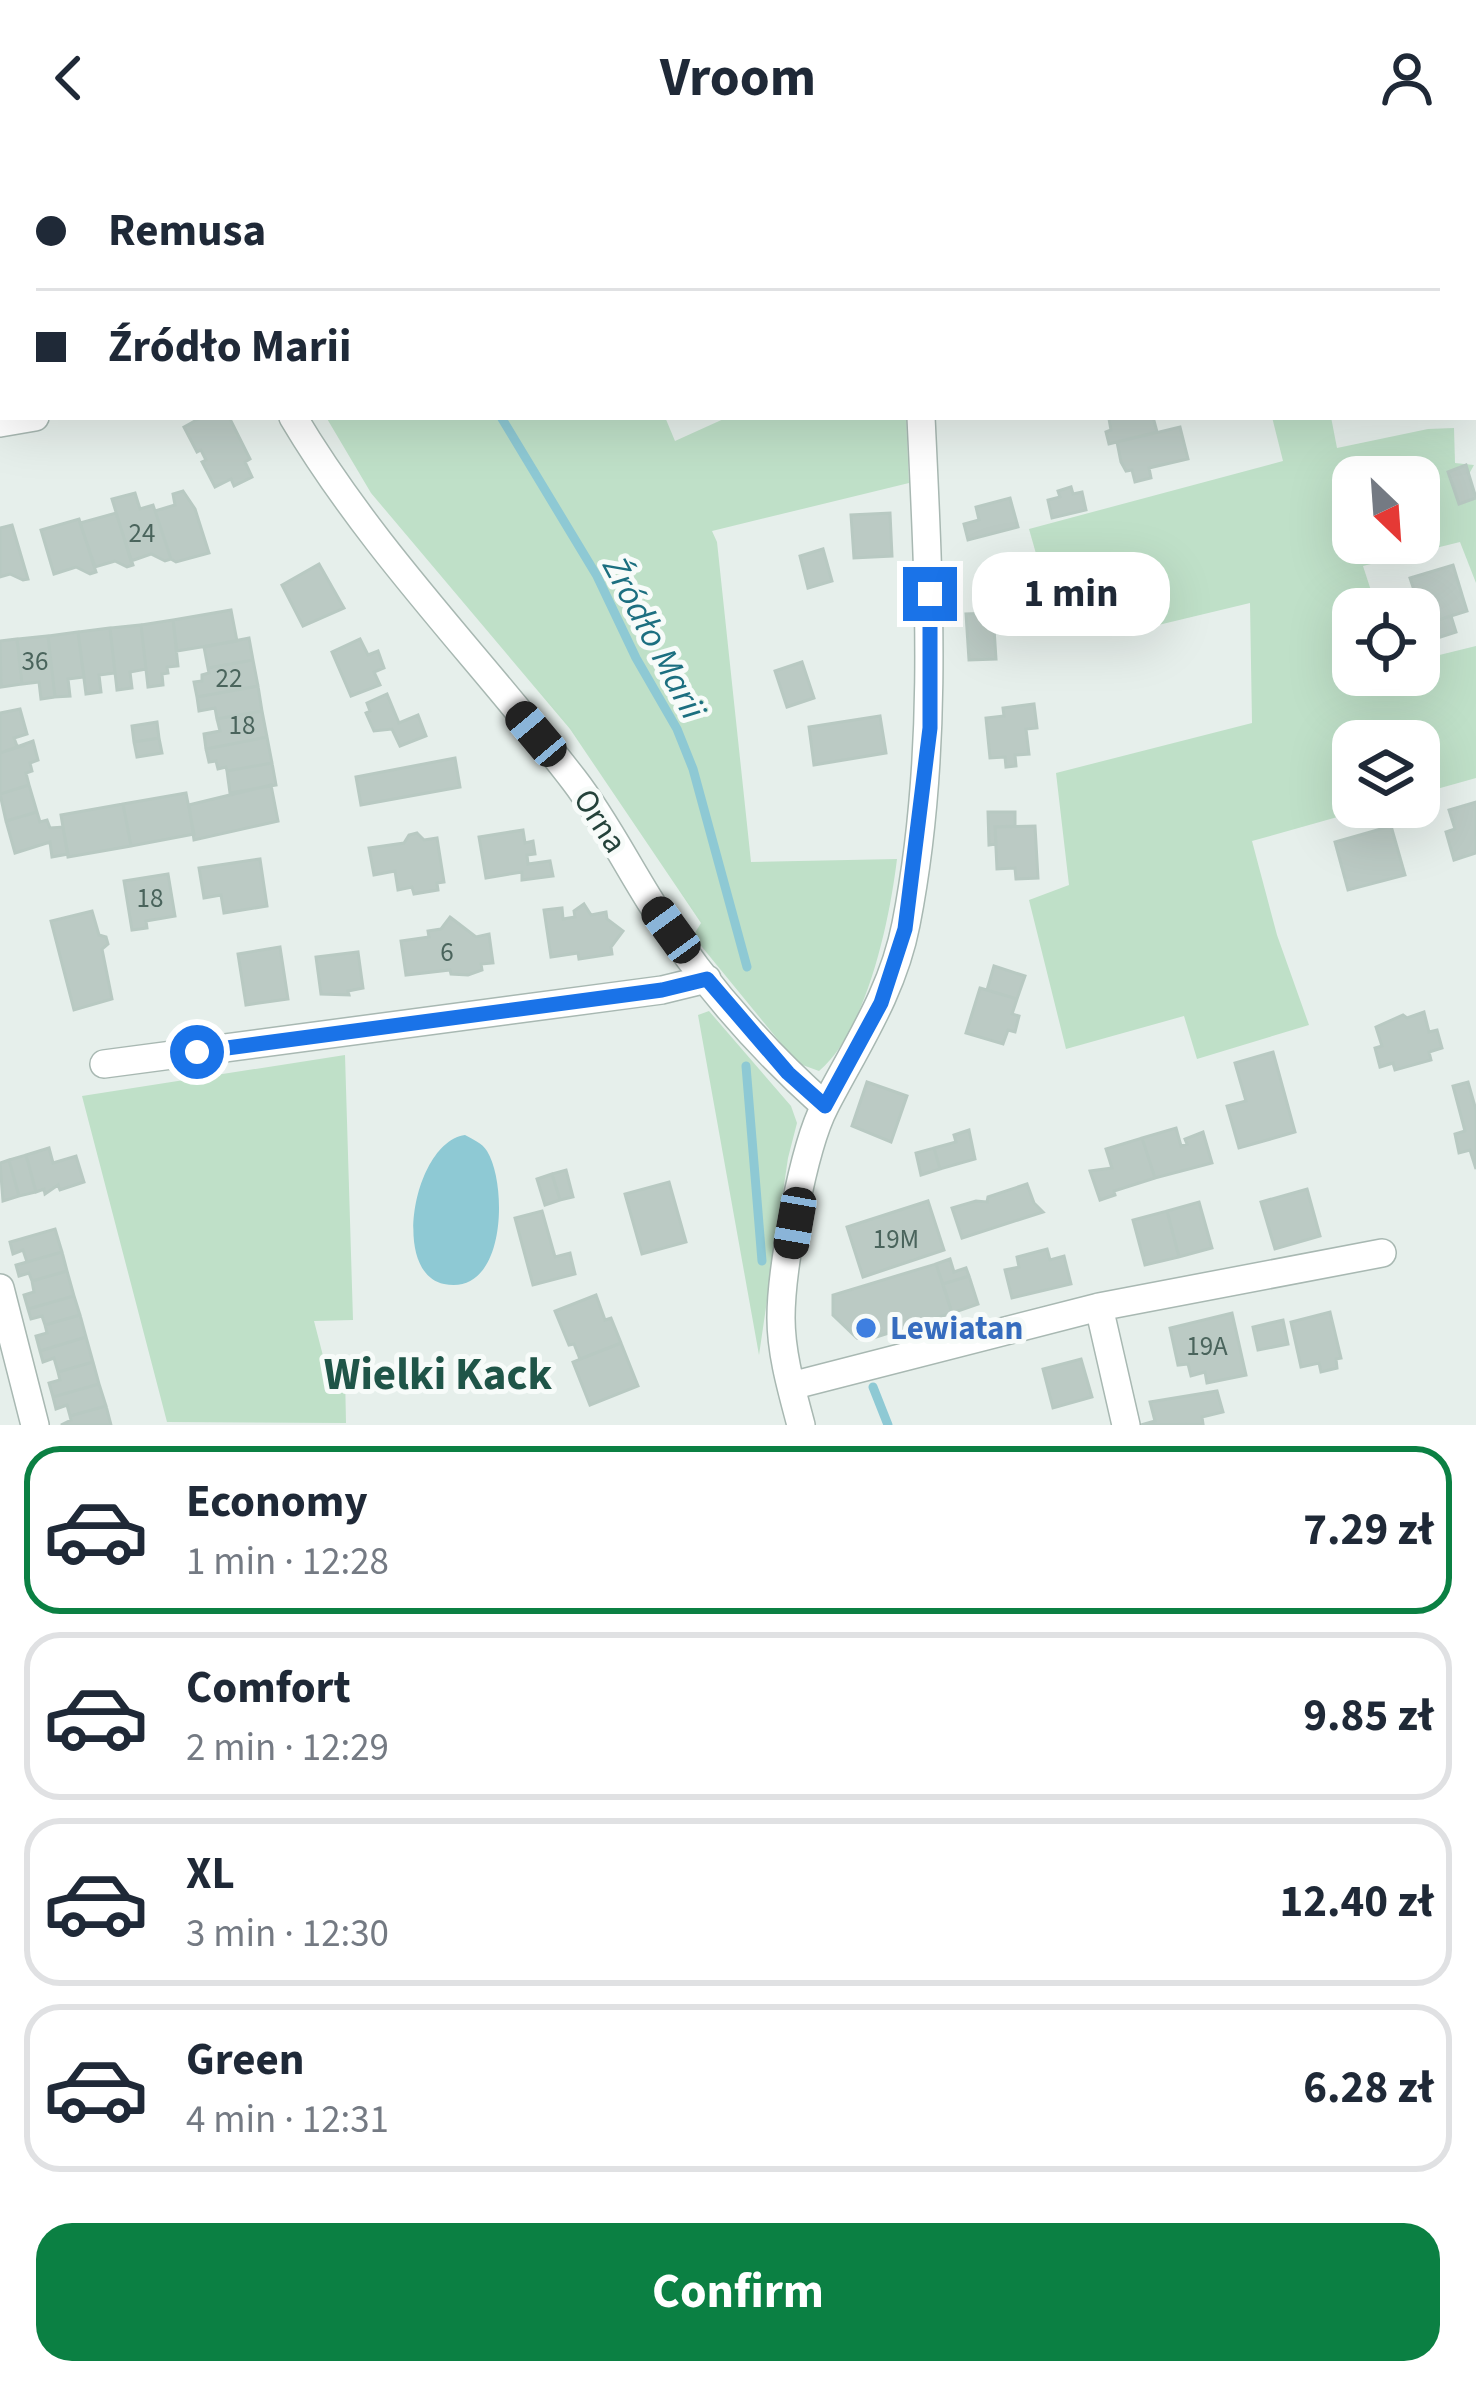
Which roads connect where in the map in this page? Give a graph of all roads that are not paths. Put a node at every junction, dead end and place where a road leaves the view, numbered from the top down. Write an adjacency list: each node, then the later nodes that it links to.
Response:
1 (295, 420): 3 (street, Orna)
2 (921, 420): 5 (street)
3 (707, 979): 4 (street); 5 (street, Orna)
4 (104, 1064)
5 (825, 1106): 9 (street)
6 (1382, 1253): 8 (street)
7 (0, 1288): 10 (street)
8 (1099, 1307): 9 (street); 12 (street)
9 (790, 1386): 11 (street)
10 (34, 1425)
11 (801, 1425)
12 (1126, 1425)

